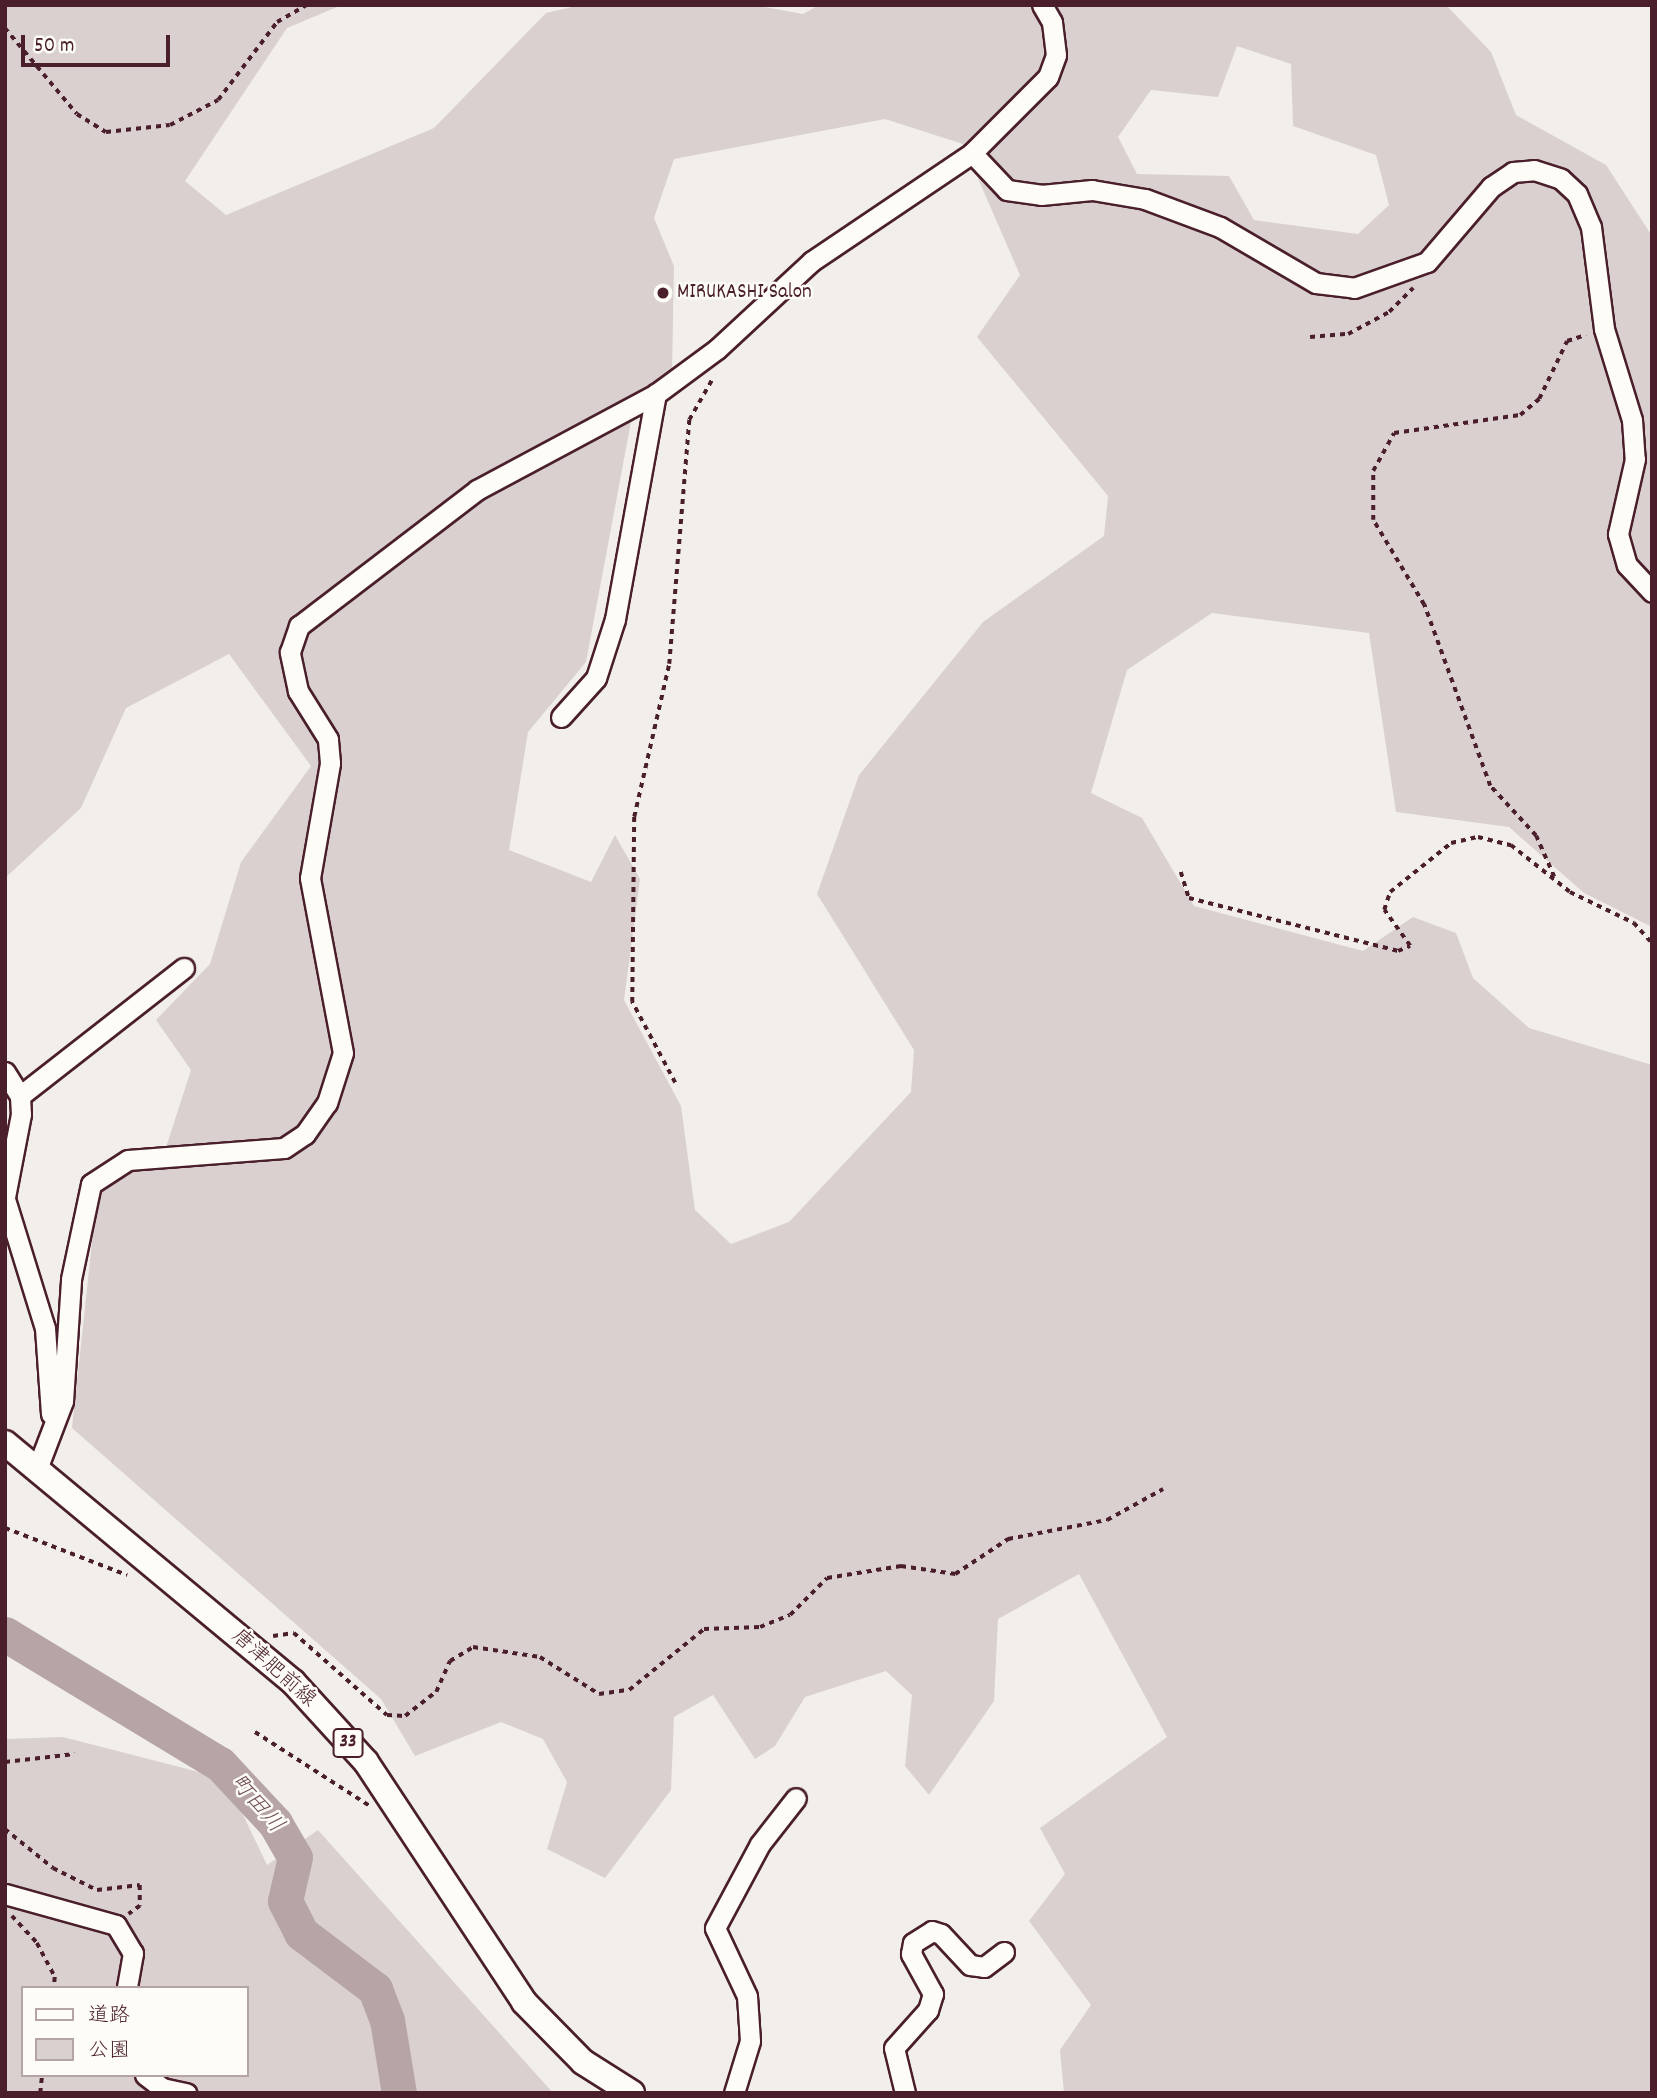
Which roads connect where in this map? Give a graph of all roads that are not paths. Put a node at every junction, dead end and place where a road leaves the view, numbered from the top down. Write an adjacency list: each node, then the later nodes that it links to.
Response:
1 (1042, 5): 2 (street)
2 (972, 153): 3 (street); 4 (street)
3 (656, 394): 5 (street); 10 (street)
4 (1652, 593)
5 (561, 717)
6 (184, 968): 8 (street)
7 (5, 1072): 8 (street)
8 (20, 1096): 9 (street)
9 (5, 1198): 10 (street)
10 (51, 1439): 12 (street)
11 (5, 1443): 12 (main road, 唐津肥前線 / 33)
12 (37, 1469): 19 (main road, 唐津肥前線 / 33)
13 (796, 1798): 20 (street)
14 (5, 1894): 16 (street)
15 (1004, 1952): 21 (street)
16 (127, 1986)
17 (150, 2077): 18 (street)
18 (186, 2093)
19 (632, 2093)
20 (734, 2093)
21 (905, 2093)

